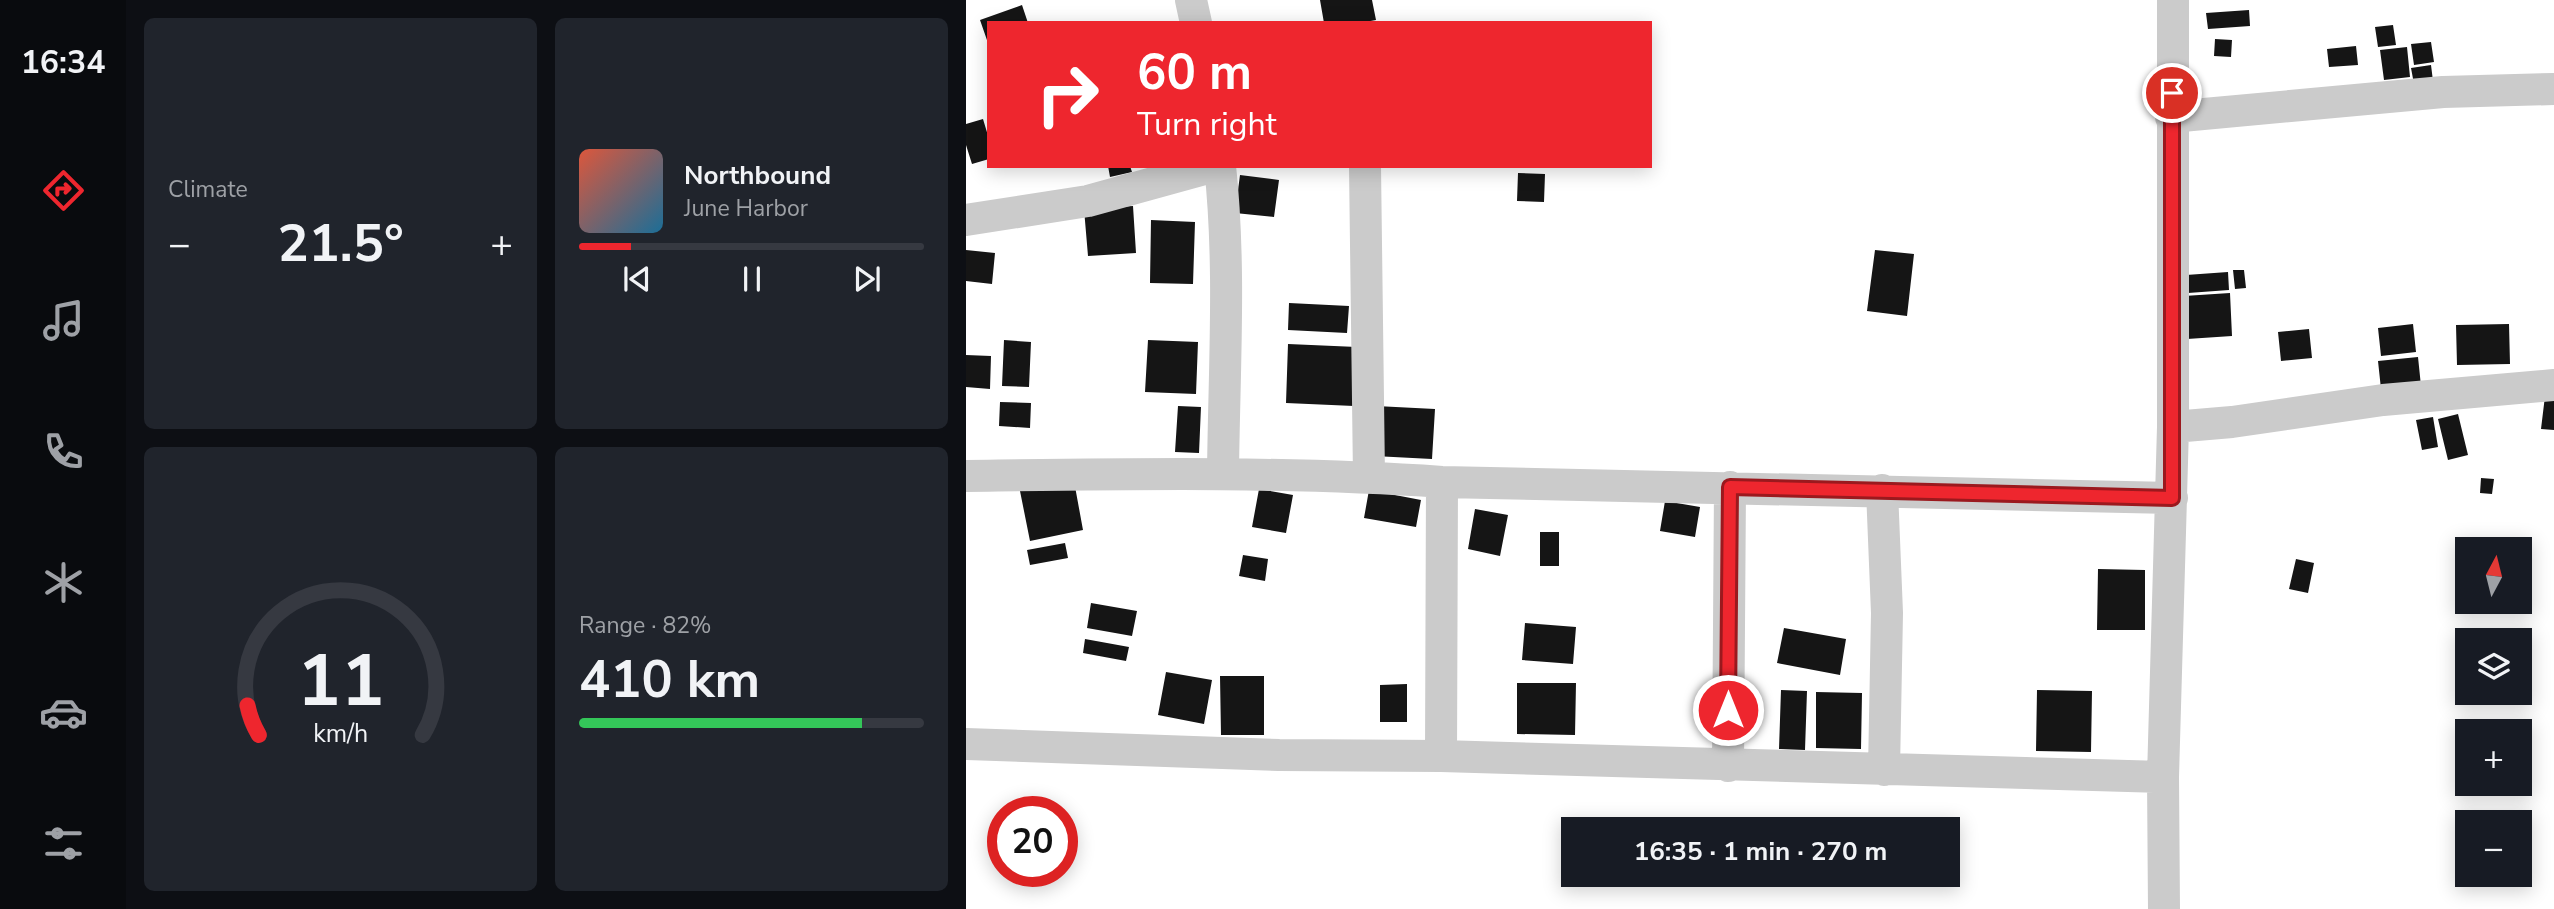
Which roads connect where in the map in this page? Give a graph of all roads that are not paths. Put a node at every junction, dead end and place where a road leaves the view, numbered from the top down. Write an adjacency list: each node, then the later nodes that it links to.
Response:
1 (1191, 0): 3 (street)
2 (2173, 0): 5 (street)
3 (1196, 21)
4 (2554, 89): 5 (street)
5 (2171, 117): 11 (street)
6 (1207, 168): 9 (street)
7 (1220, 168): 12 (street)
8 (1365, 168): 14 (street)
9 (966, 220)
10 (2554, 385): 11 (street)
11 (2173, 427): 18 (street)
12 (1223, 473): 13 (street); 14 (street)
13 (966, 476)
14 (1368, 477): 15 (street)
15 (1442, 482): 16 (street); 20 (street)
16 (1730, 487): 17 (street); 21 (street)
17 (1882, 490): 18 (street); 22 (street)
18 (2172, 498): 23 (street)
19 (966, 744): 20 (street)
20 (1440, 756): 21 (street)
21 (1728, 766): 22 (street)
22 (1884, 770): 23 (street)
23 (2163, 777): 24 (street)
24 (2164, 909)

